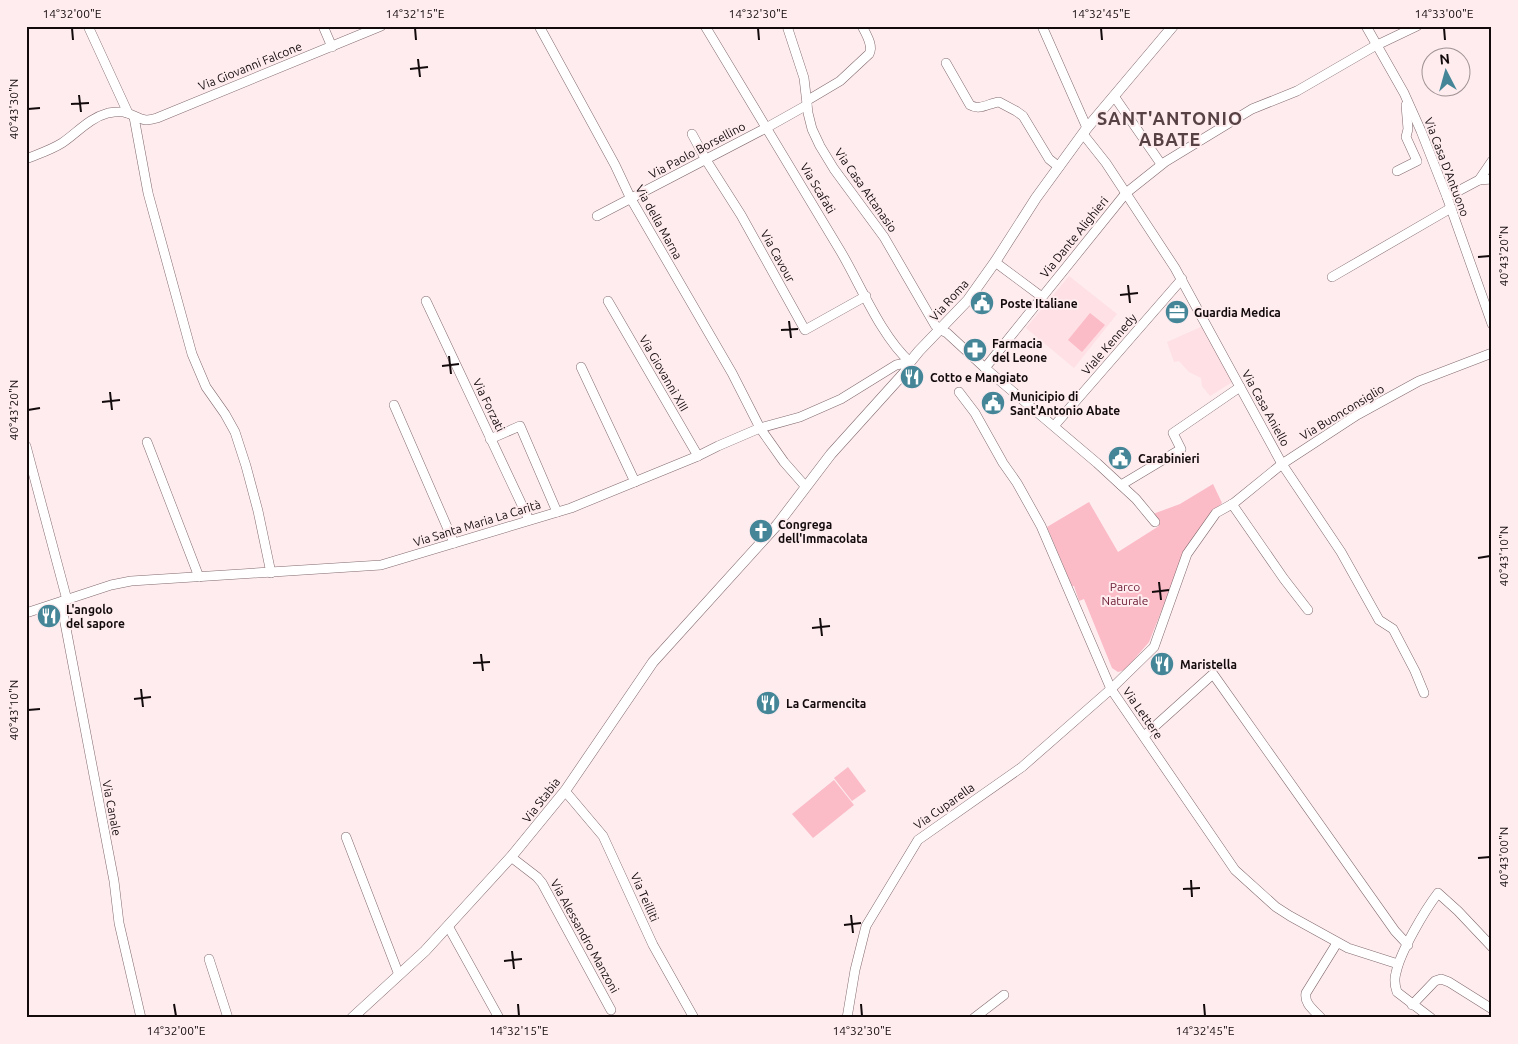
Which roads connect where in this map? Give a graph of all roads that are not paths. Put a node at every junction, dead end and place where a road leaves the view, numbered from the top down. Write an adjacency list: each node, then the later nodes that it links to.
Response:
1 (88, 26): 18 (street)
2 (323, 26): 13 (street)
3 (381, 26): 13 (street, Via Giovanni Falcone)
4 (538, 26): 32 (street, Via della Marna)
5 (705, 26): 19 (street, Via Scafati)
6 (788, 26): 17 (street, Via Casa Attanasio)
7 (862, 26): 17 (street, Via Paolo Borsellino)
8 (1042, 26): 20 (street, Via Casa Aniello)
9 (1173, 26): 15 (main road, Via Roma)
10 (1366, 26): 12 (street, Via Casa D'Antuono)
11 (1417, 26): 12 (street, Via Dante Alighieri)
12 (1377, 46): 16 (street, Via Casa D'Antuono); 25 (street, Via Dante Alighieri)
13 (332, 47): 18 (street, Via Giovanni Falcone)
14 (946, 62): 26 (street)
15 (1114, 96): 20 (main road, Via Roma); 25 (street)
16 (1407, 102): 27 (street); 31 (street, Via Casa D'Antuono)
17 (807, 103): 19 (street, Via Paolo Borsellino); 43 (street, Via Casa Attanasio)
18 (131, 115): 22 (street, Via Giovanni Falcone); 66 (street)
19 (766, 128): 23 (street, Via Paolo Borsellino); 38 (street, Via Scafati)
20 (1085, 131): 26 (main road, Via Roma); 30 (street, Via Casa Aniello)
21 (692, 134): 23 (street, Via Cavour)
22 (26, 159)
23 (706, 160): 32 (street, Via Paolo Borsellino); 38 (street, Via Cavour)
24 (1492, 161): 29 (street)
25 (1161, 164): 30 (street, Via Dante Alighieri)
26 (1059, 167): 35 (main road, Via Roma)
27 (1397, 171)
28 (1492, 179): 29 (street)
29 (1479, 180): 31 (street)
30 (1126, 193): 37 (street, Via Casa Aniello); 39 (street, Via Dante Alighieri)
31 (1447, 197): 33 (street, Via Casa D'Antuono)
32 (631, 199): 34 (street, Via Paolo Borsellino); 52 (street, Via della Marna)
33 (1451, 208): 36 (street); 42 (street, Via Casa D'Antuono)
34 (597, 216)
35 (995, 262): 39 (street); 43 (main road, Via Roma)
36 (1332, 277)
37 (1182, 280): 48 (street, Via Casa Aniello); 51 (street, Viale Kennedy)
38 (866, 296): 45 (street, Via Scafati)
39 (1042, 297): 47 (street, Via Dante Alighieri)
40 (426, 301): 53 (street, Via Forzati)
41 (608, 302): 56 (street, Via Giovanni XIII)
42 (1492, 324)
43 (939, 330): 45 (main road, Via Roma); 47 (street)
44 (1492, 353): 57 (street, Via Buonconsiglio)
45 (910, 362): 52 (street, Via Santa Maria La Carità); 60 (main road, Via Roma)
46 (581, 367): 58 (street)
47 (985, 368): 51 (street)
48 (1240, 387): 57 (street, Via Casa Aniello); 59 (street)
49 (959, 392): 72 (street, Via Lettere)
50 (394, 405): 65 (street)
51 (1054, 426): 59 (street)
52 (760, 428): 56 (street, Via Santa Maria La Carità); 60 (street, Via della Marna)
53 (490, 439): 62 (street); 63 (street, Via Forzati)
54 (147, 442): 67 (street)
55 (26, 446): 69 (street, Via Canale)
56 (698, 456): 58 (street, Via Santa Maria La Carità)
57 (1282, 464): 61 (street, Via Buonconsiglio); 73 (street, Via Casa Aniello)
58 (635, 482): 62 (street, Via Santa Maria La Carità)
59 (1121, 485): 64 (street)
60 (806, 487): 68 (main road, Via Roma)
61 (1232, 504): 70 (street); 72 (street, Via Buonconsiglio)
62 (557, 512): 63 (street, Via Santa Maria La Carità)
63 (529, 520): 65 (street, Via Santa Maria La Carità)
64 (1155, 522)
65 (454, 543): 66 (street, Via Santa Maria La Carità)
66 (271, 572): 67 (street, Via Santa Maria La Carità)
67 (199, 577): 69 (street, Via Santa Maria La Carità)
68 (728, 579): 75 (main road, Via Stabia)
69 (64, 601): 71 (street, Via Santa Maria La Carità); 89 (street, Via Canale)
70 (1308, 610)
71 (26, 613)
72 (1111, 688): 74 (street, Via Lettere); 94 (street, Via Cuparella)
73 (1424, 693)
74 (1144, 736): 79 (street, Via Lettere); 80 (street)
75 (565, 790): 77 (main road, Via Stabia); 93 (street, Via Teilliti)
76 (346, 837): 84 (street)
77 (511, 857): 78 (main road, Via Stabia); 88 (street, Via Alessandro Manzoni)
78 (448, 926): 84 (main road, Via Stabia); 92 (street)
79 (1337, 943): 83 (street, Via Lettere); 96 (street)
80 (1408, 945): 81 (street); 83 (street)
81 (1492, 947)
82 (209, 959): 90 (street)
83 (1398, 964): 86 (street)
84 (399, 975): 91 (main road, Via Stabia)
85 (1004, 995): 95 (street)
86 (1412, 1005): 87 (street); 97 (street)
87 (1492, 1009)
88 (611, 1010)
89 (141, 1018)
90 (228, 1018)
91 (352, 1018)
92 (499, 1018)
93 (694, 1018)
94 (847, 1018)
95 (974, 1018)
96 (1321, 1018)
97 (1431, 1018)

